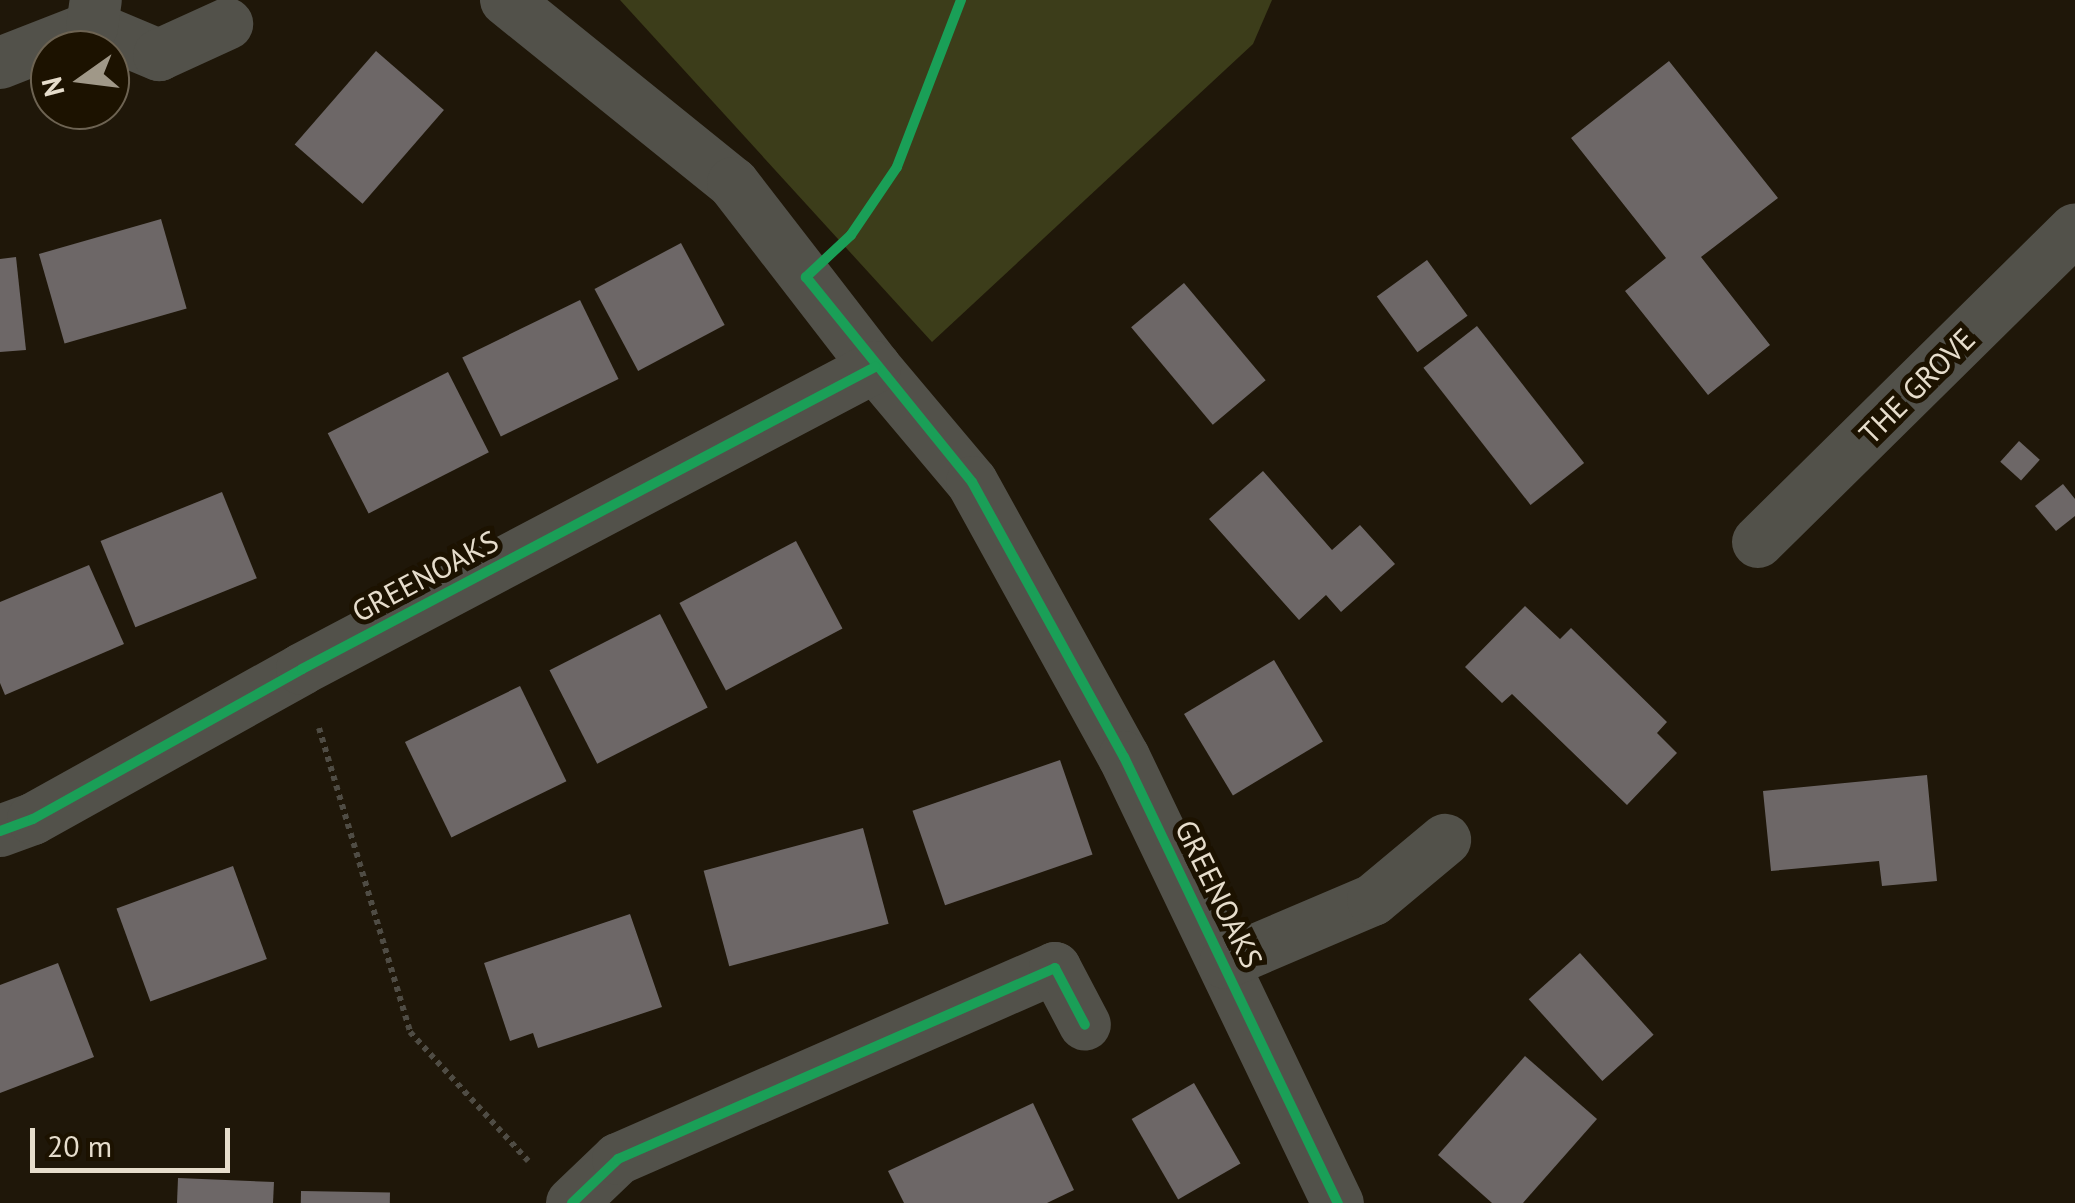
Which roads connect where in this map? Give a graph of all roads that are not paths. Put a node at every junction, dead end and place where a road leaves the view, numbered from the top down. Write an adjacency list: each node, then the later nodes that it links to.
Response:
1 (506, 0): 6 (street, GREENOAKS)
2 (94, 14): 3 (street); 4 (street)
3 (226, 24)
4 (0, 63)
5 (2075, 230): 7 (street, THE GROVE)
6 (875, 366): 8 (street, GREENOAKS); 10 (street, GREENOAKS)
7 (1758, 542)
8 (0, 831)
9 (1445, 840): 10 (street, GREENOAKS)
10 (1226, 964): 13 (street, GREENOAKS)
11 (1085, 1025): 12 (street)
12 (556, 1189)
13 (1338, 1203)

